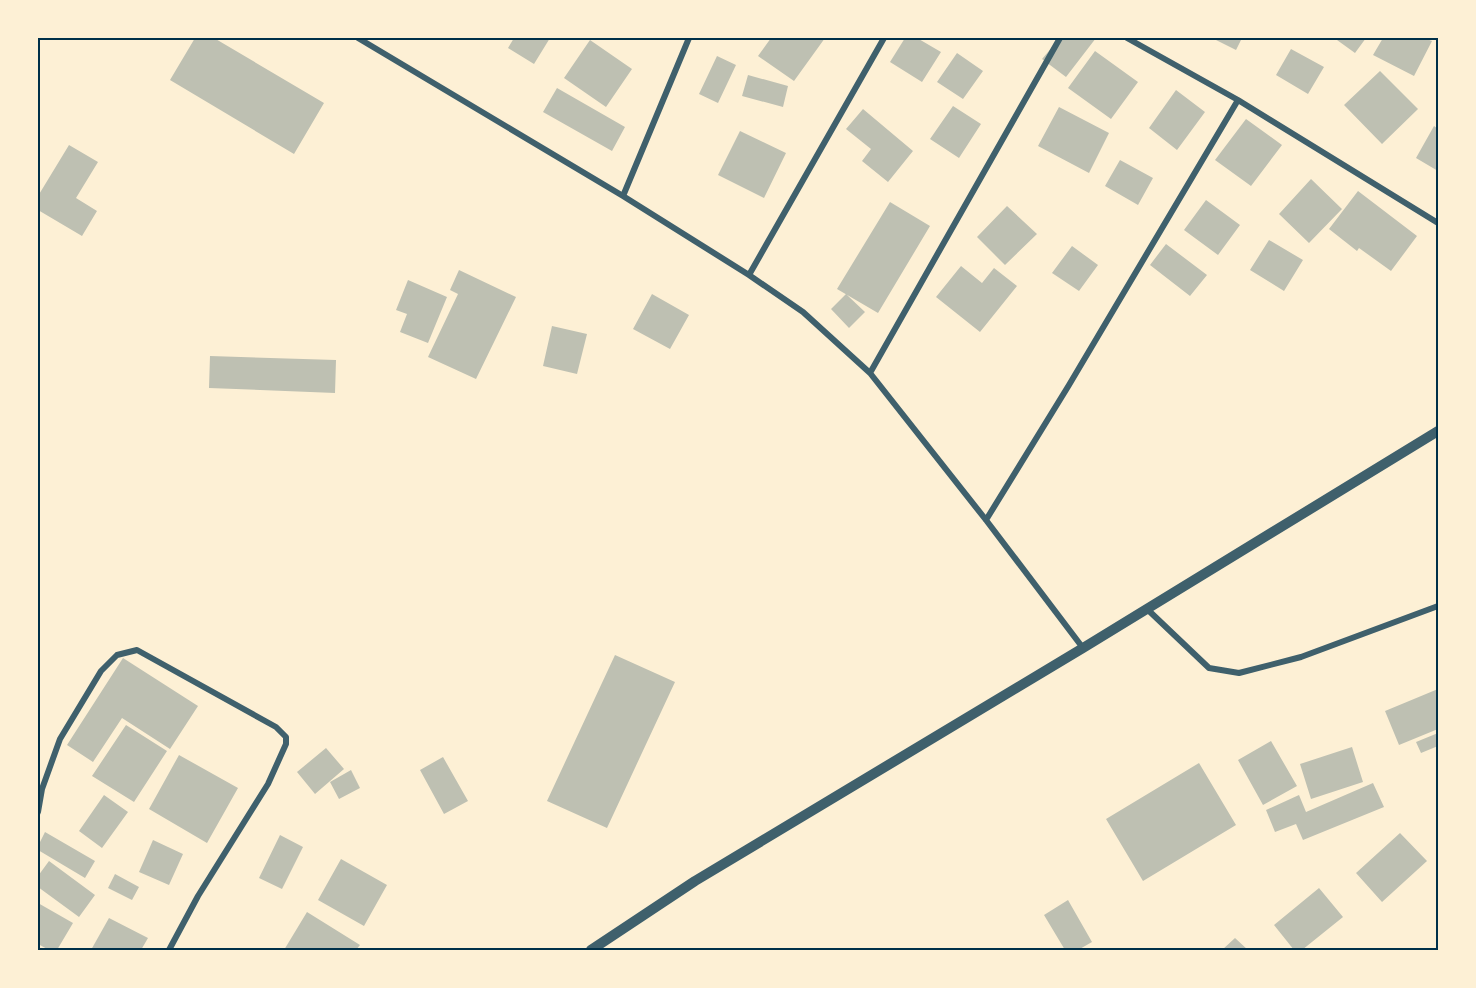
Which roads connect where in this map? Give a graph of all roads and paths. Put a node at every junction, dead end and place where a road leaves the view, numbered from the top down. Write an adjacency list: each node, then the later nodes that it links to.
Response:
1 (358, 38): 7 (street)
2 (690, 38): 7 (street)
3 (884, 38): 9 (street)
4 (1060, 38): 10 (street)
5 (1127, 38): 6 (street)
6 (1238, 99): 8 (street); 12 (street)
7 (623, 196): 9 (street)
8 (1438, 223)
9 (748, 275): 10 (street)
10 (870, 374): 12 (street)
11 (1438, 431): 14 (street)
12 (986, 520): 15 (street)
13 (1438, 606): 14 (street)
14 (1147, 609): 15 (street)
15 (1083, 648): 18 (street)
16 (38, 812): 17 (street)
17 (169, 951)
18 (591, 951)

